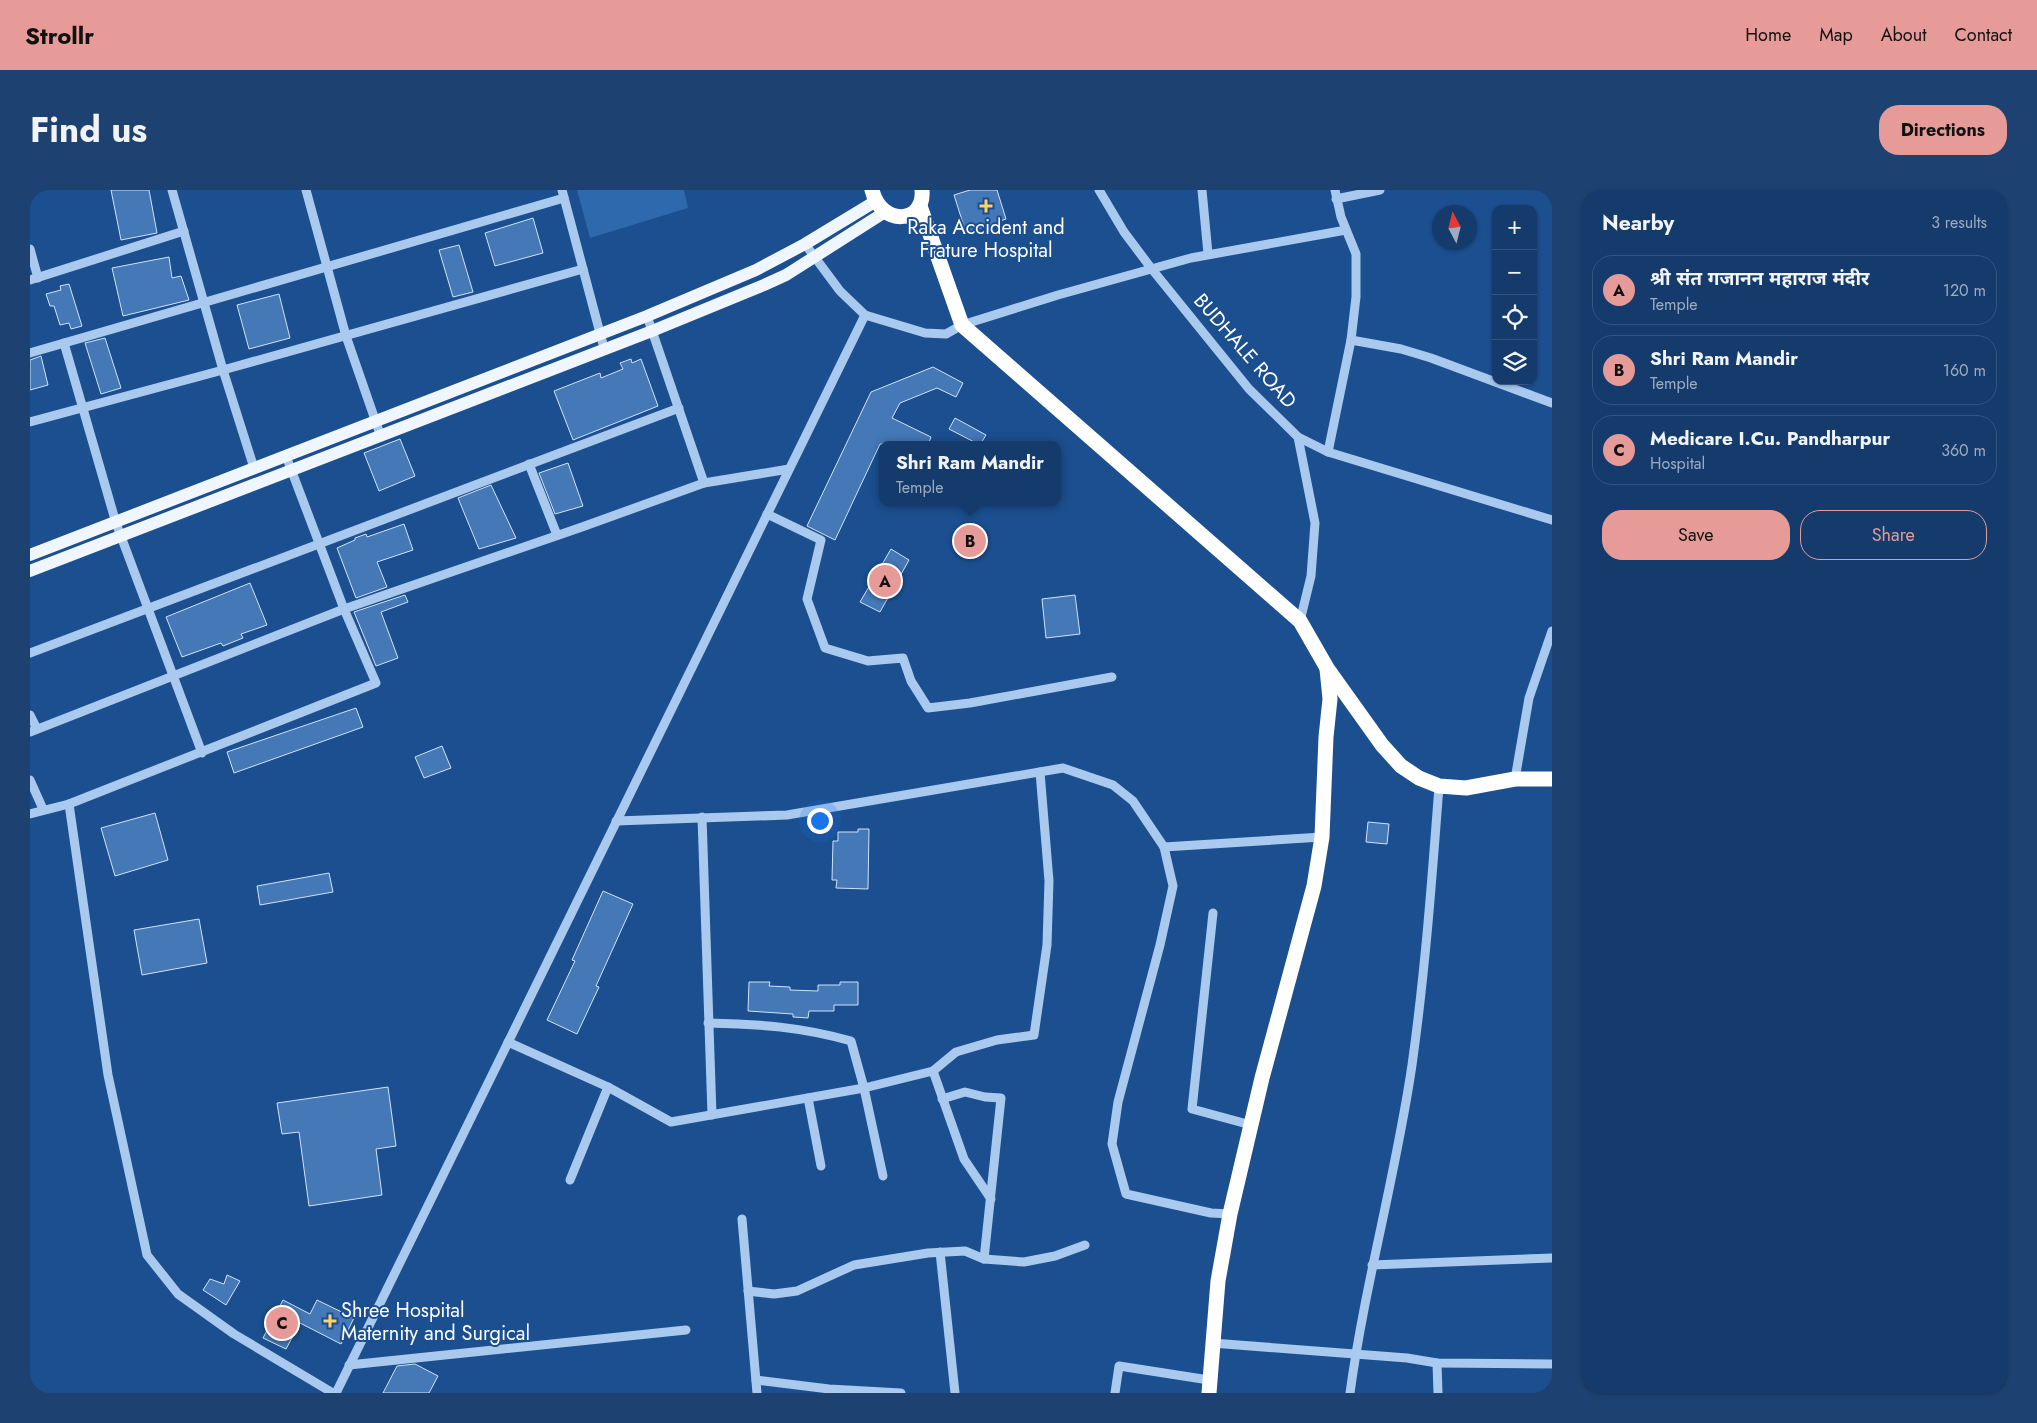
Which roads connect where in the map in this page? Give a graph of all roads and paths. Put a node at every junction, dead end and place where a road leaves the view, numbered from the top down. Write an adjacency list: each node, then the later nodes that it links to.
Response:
1 (172, 190): 12 (street)
2 (306, 190): 17 (street)
3 (922, 190): 10 (highway)
4 (1099, 190): 18 (street, BUDHALE ROAD)
5 (1202, 190): 15 (street)
6 (1380, 190): 8 (street)
7 (563, 194): 17 (street); 19 (street)
8 (1336, 195): 11 (street)
9 (878, 201): 10 (highway); 13 (main road); 16 (main road)
10 (920, 206): 24 (highway)
11 (1346, 230): 15 (street); 28 (street)
12 (184, 231): 20 (street); 21 (street)
13 (805, 244): 16 (street); 23 (main road)
14 (30, 249): 20 (street)
15 (1208, 254): 18 (street)
16 (814, 256): 22 (street); 25 (main road)
17 (327, 266): 21 (street); 27 (street)
18 (1151, 268): 24 (street); 39 (street, BUDHALE ROAD)
19 (583, 270): 26 (street); 27 (street)
20 (34, 279)
21 (204, 302): 29 (street); 32 (street)
22 (865, 315): 24 (street); 45 (street)
23 (647, 316): 25 (street); 26 (main road)
24 (962, 325): 57 (highway)
25 (652, 331): 30 (main road); 35 (street)
26 (601, 335): 30 (street); 36 (main road)
27 (346, 336): 32 (street); 36 (street)
28 (1351, 340): 33 (street); 40 (street)
29 (64, 343): 31 (street); 34 (street)
30 (604, 348): 38 (main road)
31 (30, 354)
32 (224, 370): 34 (street); 43 (street)
33 (1552, 403)
34 (82, 408): 37 (street); 49 (street)
35 (679, 408): 42 (street); 46 (street)
36 (375, 421): 38 (street); 41 (main road)
37 (30, 422)
38 (380, 434): 44 (main road)
39 (1298, 436): 40 (street, BUDHALE ROAD); 57 (street)
40 (1328, 452): 48 (street, BUDHALE ROAD)
41 (286, 456): 43 (main road); 44 (street)
42 (529, 464): 51 (street); 52 (street)
43 (254, 468): 49 (main road)
44 (291, 469): 50 (main road); 52 (street)
45 (789, 469): 46 (street); 47 (street)
46 (704, 483): 51 (street)
47 (767, 514): 62 (street); 75 (street)
48 (1552, 520)
49 (116, 523): 50 (street); 53 (main road)
50 (121, 536): 54 (main road); 55 (street)
51 (557, 536): 56 (street)
52 (319, 543): 55 (street); 56 (street)
53 (30, 555)
54 (30, 571)
55 (148, 608): 59 (street); 61 (street)
56 (344, 609): 61 (street); 65 (street)
57 (1300, 621): 60 (highway)
58 (1552, 631): 67 (street)
59 (30, 653)
60 (1327, 668): 70 (highway); 76 (highway)
61 (172, 677): 64 (street); 65 (street)
62 (1112, 677)
63 (30, 715): 64 (street)
64 (33, 731)
65 (202, 753): 71 (street)
66 (1040, 772): 74 (street); 77 (street); 81 (street)
67 (1515, 779): 68 (highway); 70 (highway)
68 (1552, 779)
69 (30, 780): 72 (street)
70 (1439, 786): 98 (street)
71 (69, 804): 72 (street); 108 (street)
72 (43, 809): 73 (street)
73 (30, 814)
74 (702, 818): 75 (street); 79 (street)
75 (616, 822): 80 (street)
76 (1322, 837): 77 (street); 87 (highway)
77 (1164, 847): 92 (street)
78 (1213, 913): 87 (street)
79 (708, 1023): 83 (street); 86 (street)
80 (508, 1042): 82 (street); 105 (street)
81 (933, 1071): 83 (street); 85 (street)
82 (608, 1088): 86 (street); 90 (street)
83 (864, 1088): 84 (street); 89 (street)
84 (808, 1098): 86 (street); 88 (street)
85 (942, 1099): 91 (street); 91 (street)
86 (712, 1115)
87 (1251, 1125): 92 (highway)
88 (821, 1166)
89 (883, 1176)
90 (570, 1180)
91 (991, 1199): 97 (street)
92 (1230, 1214): 101 (highway)
93 (742, 1219): 99 (street)
94 (1085, 1245): 97 (street)
95 (940, 1252): 97 (street); 99 (street); 111 (street)
96 (1552, 1258): 98 (street)
97 (984, 1259)
98 (1372, 1265): 102 (street)
99 (748, 1292): 106 (street)
100 (686, 1330): 105 (street)
101 (1212, 1343): 102 (street); 107 (highway)
102 (1355, 1354): 103 (street); 113 (street)
103 (1438, 1363): 104 (street); 114 (street)
104 (1552, 1364)
105 (349, 1365): 108 (street)
106 (756, 1380): 109 (street); 110 (street)
107 (1209, 1386): 112 (street)
108 (334, 1393)
109 (757, 1393)
110 (901, 1393)
111 (955, 1393)
112 (1115, 1393)
113 (1350, 1393)
114 (1438, 1393)

